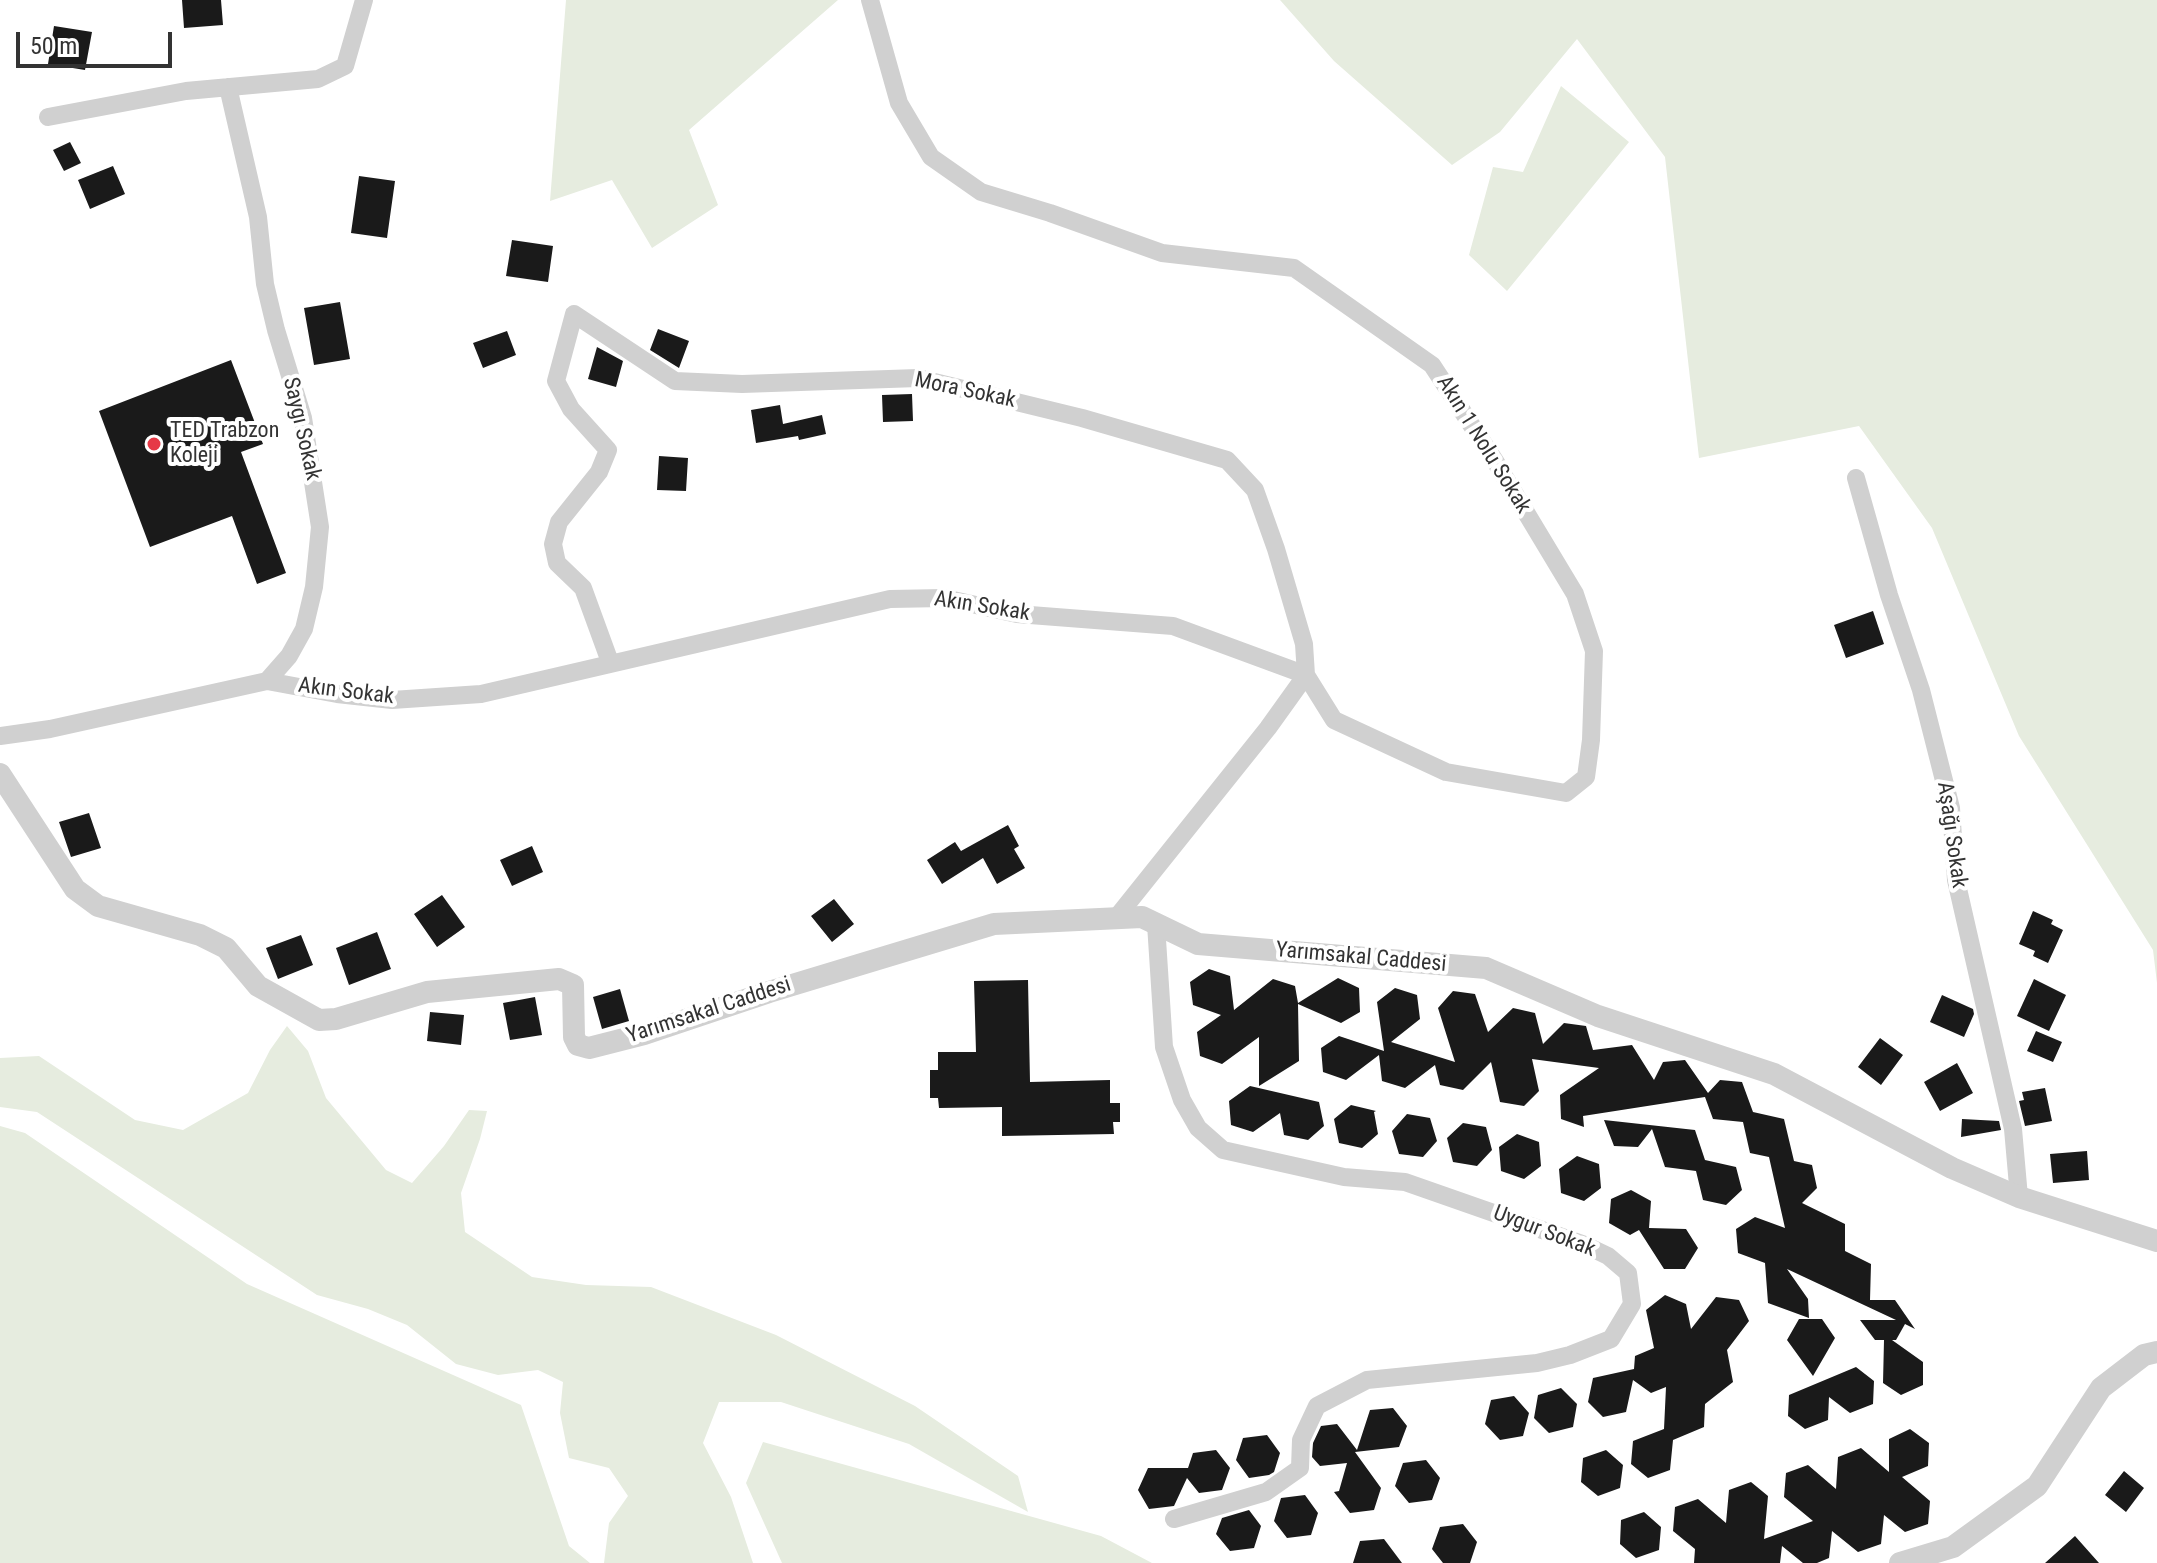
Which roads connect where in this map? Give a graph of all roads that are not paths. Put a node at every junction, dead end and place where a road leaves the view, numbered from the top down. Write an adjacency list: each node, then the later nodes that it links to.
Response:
1 (364, 0): 3 (street)
2 (870, 0): 7 (street, Akın 1 Nolu Sokak)
3 (228, 87): 4 (street); 8 (street, Saygı Sokak)
4 (48, 117)
5 (1856, 478): 13 (street, Aşağı Sokak)
6 (610, 662): 7 (street, Akın Sokak); 7 (street, Mora Sokak); 8 (street, Akın Sokak)
7 (1306, 675): 11 (street)
8 (267, 681): 9 (street)
9 (0, 736)
10 (0, 774): 11 (street, Yarımsakal Caddesi)
11 (1116, 918): 12 (street, Yarımsakal Caddesi)
12 (1156, 924): 13 (street, Yarımsakal Caddesi); 16 (street, Uygur Sokak)
13 (2019, 1197): 14 (street)
14 (2157, 1241)
15 (2157, 1352): 17 (street)
16 (1174, 1519)
17 (1900, 1563)

